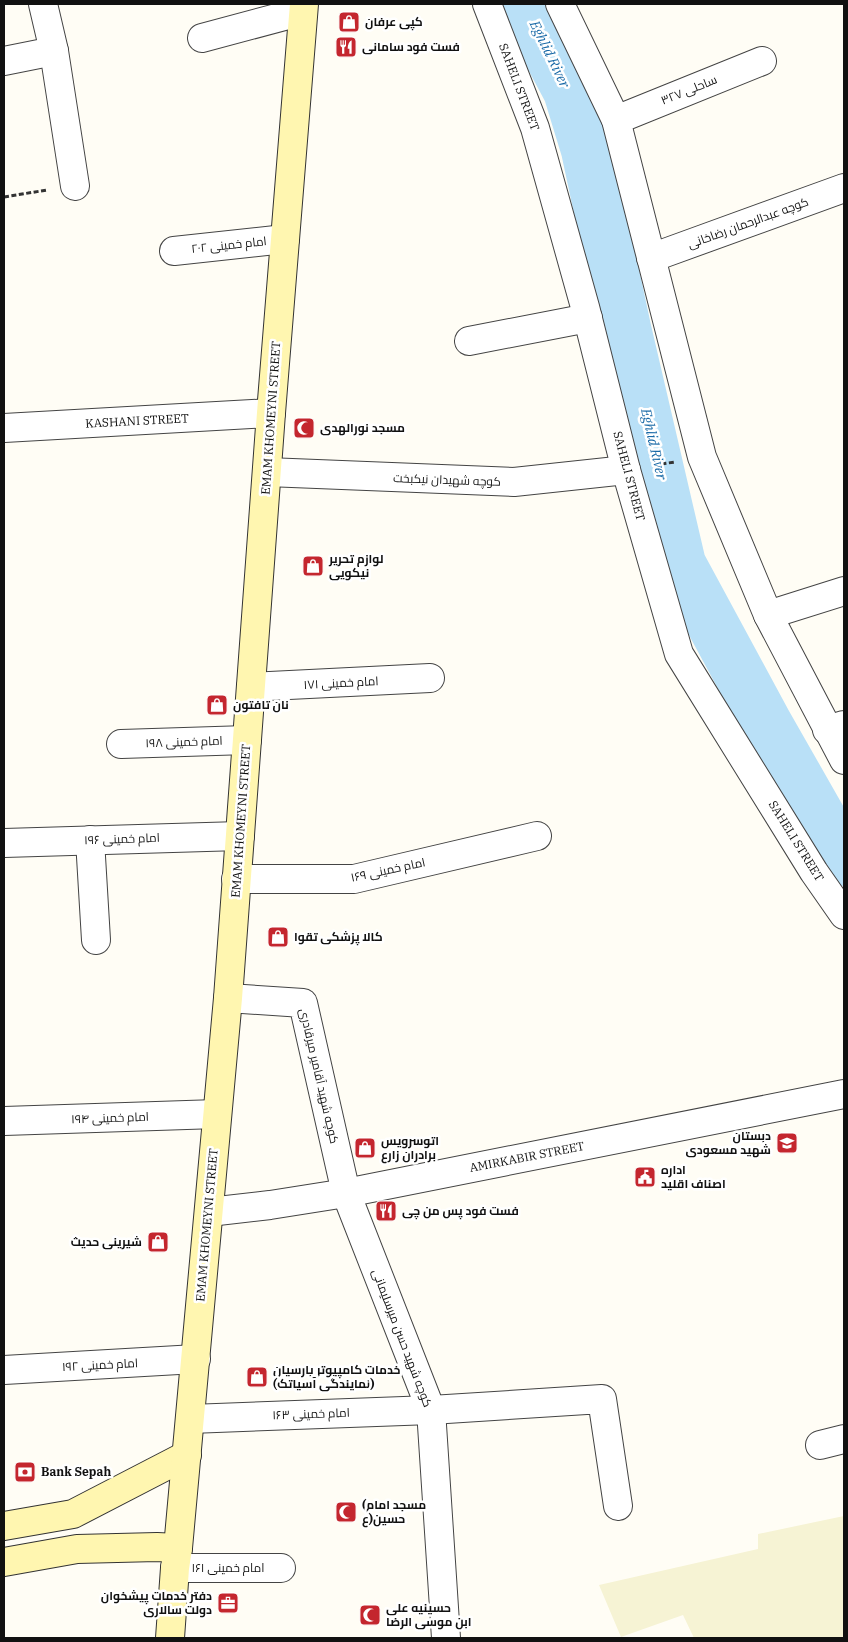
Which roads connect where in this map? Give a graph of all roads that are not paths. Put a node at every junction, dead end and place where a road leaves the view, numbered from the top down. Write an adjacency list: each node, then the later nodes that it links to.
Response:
1 (43, 4): 6 (street)
2 (487, 4): 15 (street, SAHELI STREET)
3 (560, 4): 9 (street)
4 (303, 8): 5 (street); 12 (main road, EMAM KHOMEYNI STREET)
5 (202, 38)
6 (54, 51): 7 (street); 10 (street)
7 (4, 61)
8 (762, 61): 9 (street, ساحلی ۳۲۷)
9 (616, 120): 14 (street)
10 (74, 186)
11 (844, 188): 14 (street, کوچه عبدالرحمان رضاخانی)
12 (284, 240): 13 (street, امام خمینی ۲۰۲); 17 (main road, EMAM KHOMEYNI STREET)
13 (174, 251)
14 (651, 258): 22 (street)
15 (588, 318): 16 (street); 19 (street, SAHELI STREET)
16 (469, 341)
17 (271, 413): 18 (street, KASHANI STREET); 20 (main road, EMAM KHOMEYNI STREET)
18 (4, 428)
19 (639, 467): 20 (street, کوچه شهیدان نیکبخت); 34 (street, SAHELI STREET)
20 (267, 472): 24 (main road, EMAM KHOMEYNI STREET)
21 (844, 591): 22 (street)
22 (768, 616): 25 (street)
23 (430, 678): 24 (street, امام خمینی ۱۷۱)
24 (251, 687): 26 (main road, EMAM KHOMEYNI STREET)
25 (836, 727): 28 (street)
26 (247, 740): 27 (street, امام خمینی ۱۹۸); 29 (main road, EMAM KHOMEYNI STREET)
27 (121, 744)
28 (844, 760)
29 (240, 836): 31 (street, امام خمینی ۱۹۶); 33 (main road, EMAM KHOMEYNI STREET)
30 (537, 836): 33 (street, امام خمینی ۱۶۹)
31 (90, 840): 32 (street, امام خمینی ۱۹۶); 35 (street)
32 (4, 842)
33 (236, 879): 36 (main road, EMAM KHOMEYNI STREET)
34 (844, 915)
35 (96, 940)
36 (228, 998): 38 (main road, EMAM KHOMEYNI STREET); 40 (street, کوچه شهید آقامیر میرقادری)
37 (844, 1094): 40 (street, AMIRKABIR STREET)
38 (217, 1114): 39 (street, امام خمینی ۱۹۴); 41 (main road, EMAM KHOMEYNI STREET)
39 (4, 1122)
40 (346, 1193): 41 (street, AMIRKABIR STREET); 44 (street, کوچه شهید حسن میرسلیمانی)
41 (209, 1212): 42 (main road, EMAM KHOMEYNI STREET)
42 (196, 1359): 43 (street, امام خمینی ۱۹۲); 45 (main road, EMAM KHOMEYNI STREET)
43 (4, 1370)
44 (431, 1410): 45 (street, امام خمینی ۱۶۳); 47 (street, امام خمینی ۱۶۳); 55 (street, کوچه شهید حسن میرسلیمانی)
45 (190, 1419): 46 (main road, EMAM KHOMEYNI STREET)
46 (187, 1455): 48 (main road); 51 (main road, EMAM KHOMEYNI STREET)
47 (618, 1506)
48 (73, 1514): 49 (main road); 50 (main road)
49 (4, 1526)
50 (77, 1549): 51 (main road); 52 (main road)
51 (177, 1558): 53 (street, امام خمینی ۱۶۱); 54 (main road, EMAM KHOMEYNI STREET)
52 (4, 1562)
53 (281, 1568)
54 (170, 1638)
55 (446, 1638)

